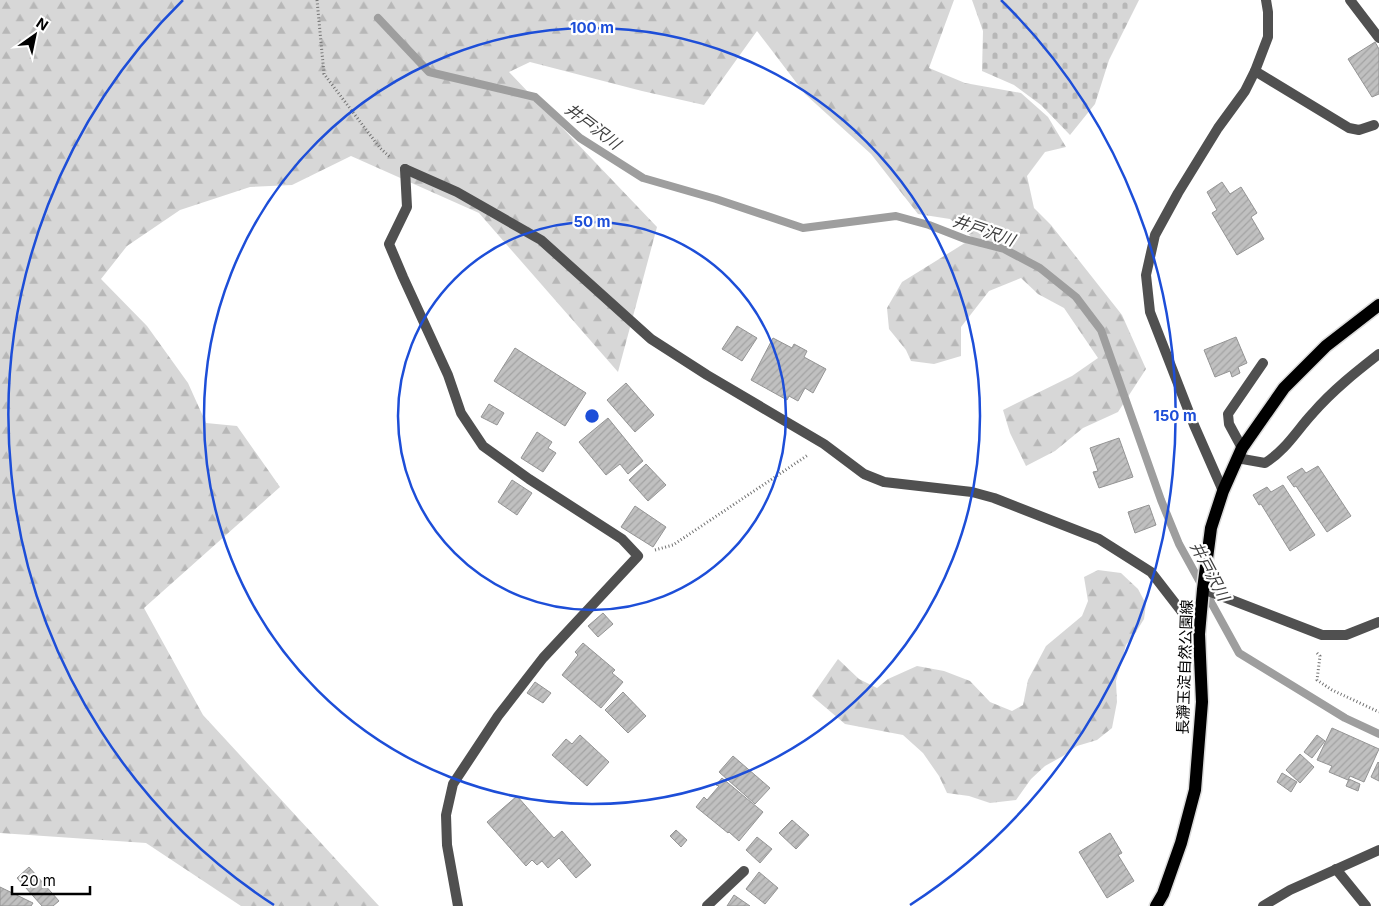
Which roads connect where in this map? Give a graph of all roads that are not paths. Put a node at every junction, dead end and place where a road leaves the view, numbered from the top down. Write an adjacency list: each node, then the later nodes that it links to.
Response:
1 (1266, 0): 4 (street)
2 (1350, 0): 3 (street)
3 (1379, 38)
4 (1255, 72): 5 (street); 10 (street)
5 (1374, 125)
6 (1379, 305): 9 (main road, 長瀞玉淀自然公園線)
7 (1379, 354): 9 (street)
8 (1263, 364): 9 (street)
9 (1240, 453): 10 (main road, 長瀞玉淀自然公園線)
10 (1223, 491): 11 (main road, 長瀞玉淀自然公園線)
11 (1203, 589): 12 (street); 13 (main road, 長瀞玉淀自然公園線)
12 (1379, 622)
13 (1200, 634): 17 (street); 19 (main road, 長瀞玉淀自然公園線)
14 (1379, 850): 15 (street)
15 (1336, 869): 20 (street); 21 (street)
16 (744, 871): 18 (street)
17 (458, 906)
18 (707, 906)
19 (1156, 906)
20 (1263, 906)
21 (1366, 906)

